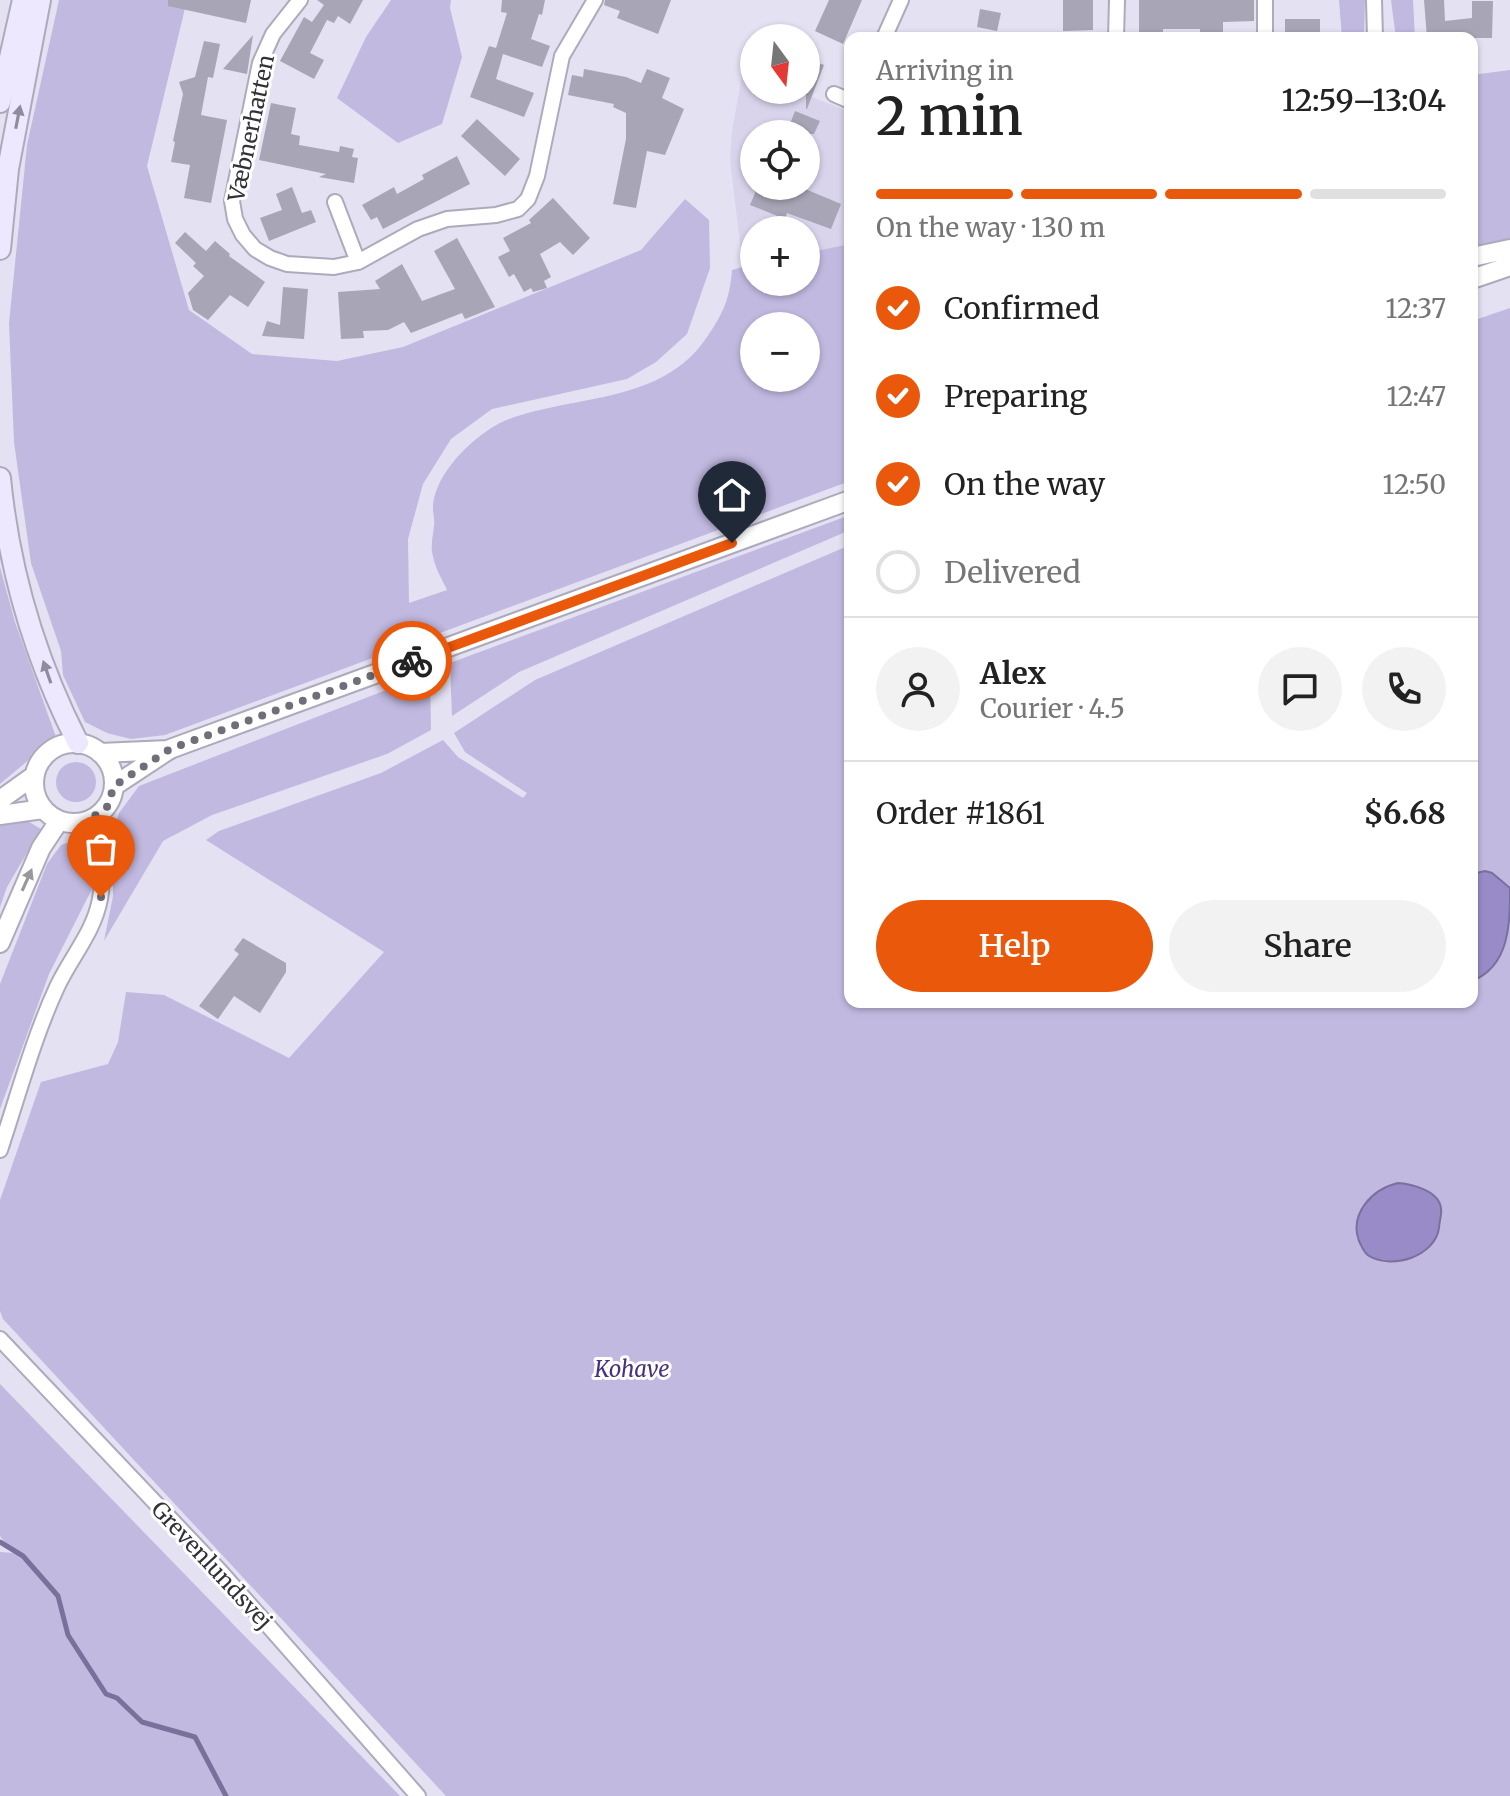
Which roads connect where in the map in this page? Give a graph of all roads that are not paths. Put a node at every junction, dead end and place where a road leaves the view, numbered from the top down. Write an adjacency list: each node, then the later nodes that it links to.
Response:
1 (23, 0): 15 (main road)
2 (40, 0): 17 (main road, one-way to 2)
3 (300, 0): 20 (street, Væbnerhatten)
4 (595, 0): 20 (street, Væbnerhatten)
5 (901, 0): 9 (street)
6 (1117, 0): 10 (street)
7 (1265, 0): 11 (street)
8 (1374, 0): 12 (street)
9 (887, 32)
10 (1116, 32)
11 (1265, 32)
12 (1375, 32)
13 (834, 94): 14 (street)
14 (844, 98)
15 (0, 102)
16 (335, 202): 20 (street)
17 (0, 249)
18 (1510, 249): 19 (street)
19 (1478, 256)
20 (358, 262)
21 (1510, 266): 22 (street)
22 (1478, 277)
23 (0, 478): 25 (main road, one-way to 23)
24 (844, 502): 26 (street)
25 (78, 743): 27 (street); 28 (street)
26 (170, 749): 27 (street); 29 (street)
27 (100, 753): 29 (street)
28 (35, 775): 30 (street); 31 (street)
29 (114, 786): 33 (street)
30 (0, 800)
31 (43, 809): 32 (street); 34 (street)
32 (0, 815)
33 (89, 820): 34 (street); 36 (street)
34 (59, 821): 35 (street, one-way to 34)
35 (0, 943)
36 (0, 1150)
37 (0, 1339): 38 (street, Grevenlundsvej)
38 (418, 1796)

